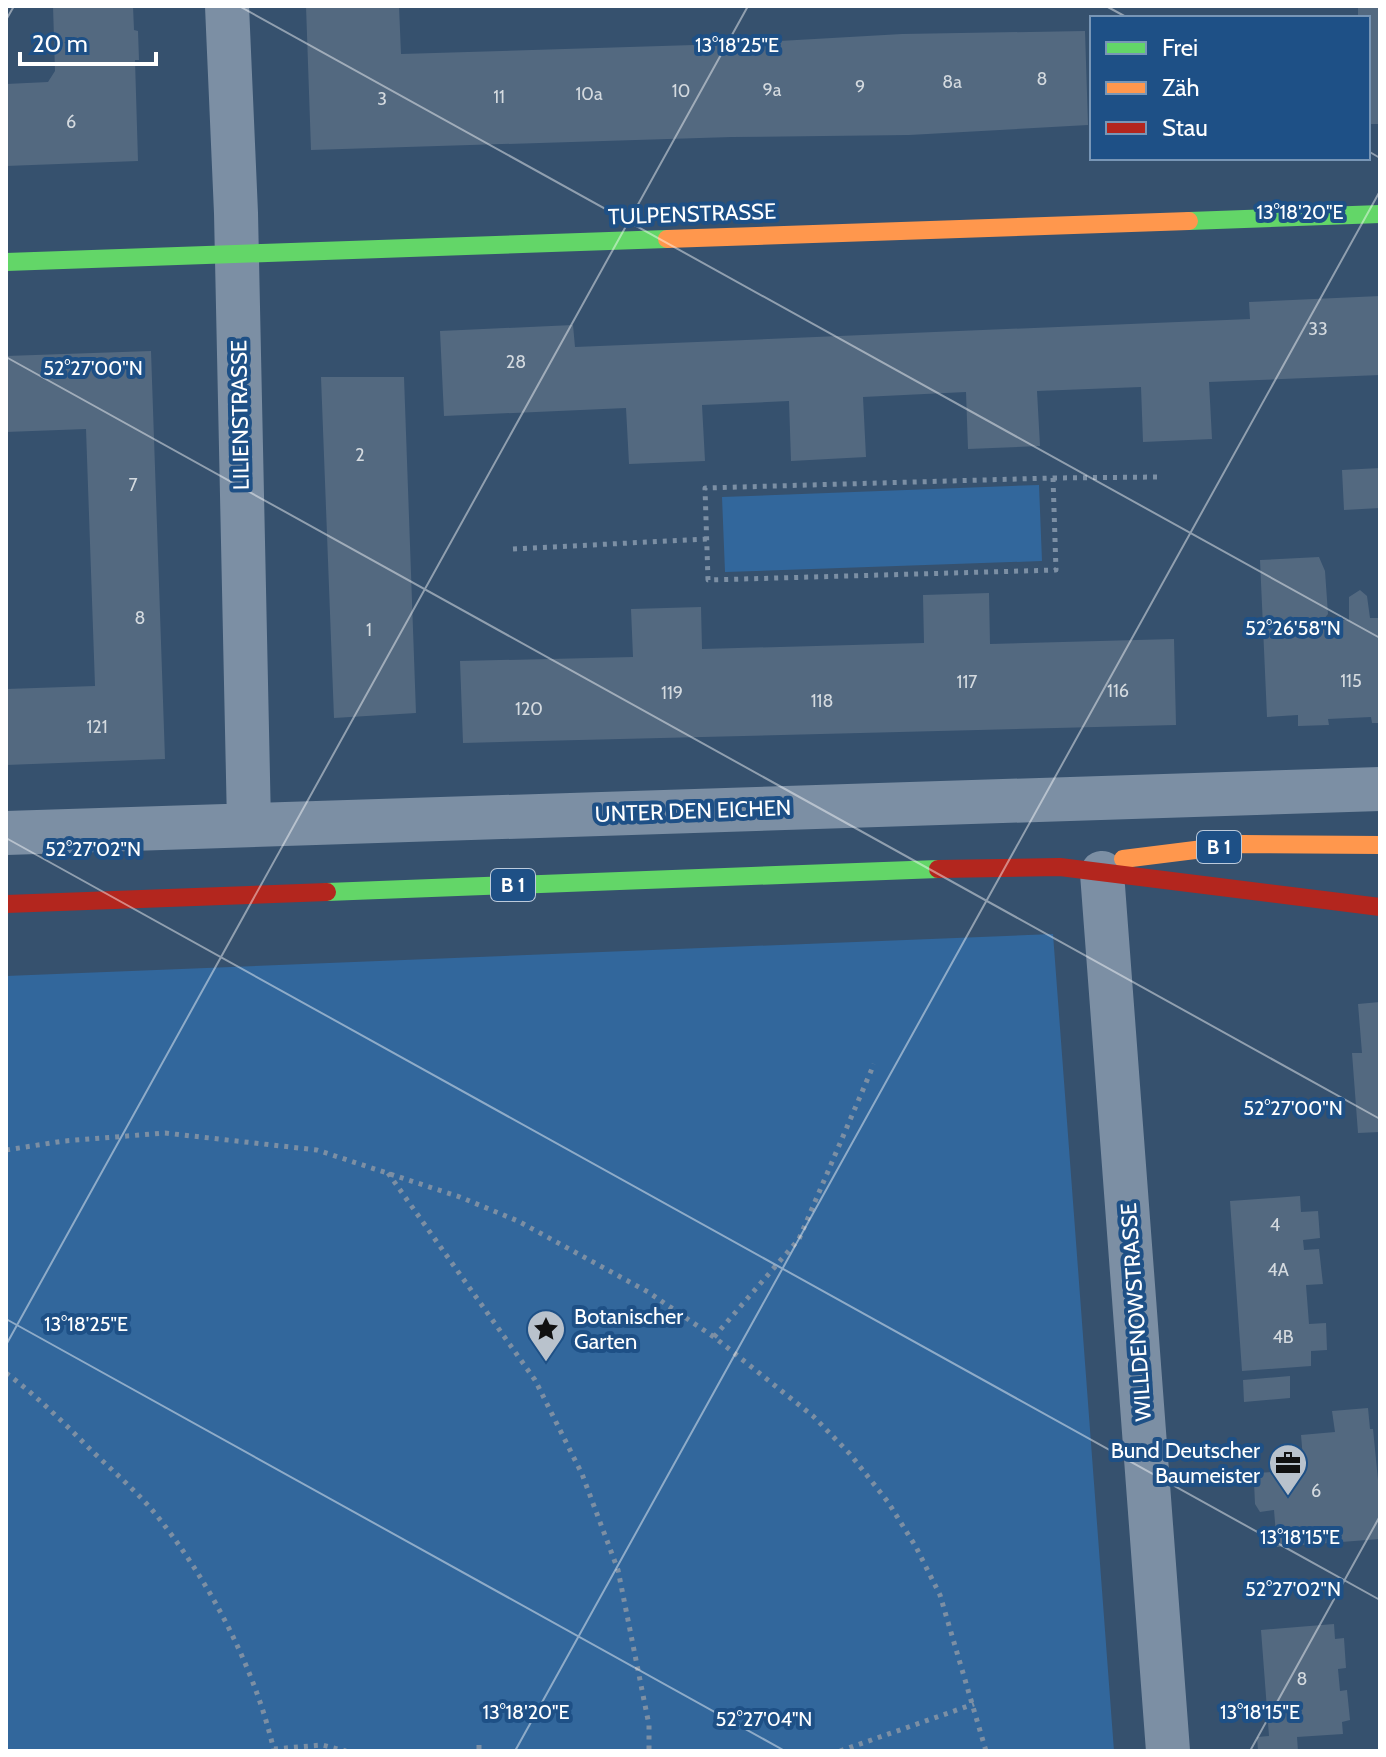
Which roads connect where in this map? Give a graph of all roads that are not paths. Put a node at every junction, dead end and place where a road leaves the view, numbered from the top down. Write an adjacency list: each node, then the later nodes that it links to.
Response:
1 (227, 6): 3 (street, LILIENSTRASSE)
2 (1380, 214): 3 (main road, TULPENSTRASSE)
3 (237, 255): 4 (main road, TULPENSTRASSE); 6 (street, LILIENSTRASSE)
4 (6, 262)
5 (1380, 789): 6 (street, UNTER DEN EICHEN)
6 (249, 824): 7 (street, UNTER DEN EICHEN)
7 (6, 833)
8 (1380, 845): 9 (main road, B 1)
9 (1060, 867): 10 (main road, B 1); 11 (main road, B 1)
10 (1102, 873): 12 (main road, B 1); 13 (street, WILLDENOWSTRASSE)
11 (6, 904)
12 (1380, 907)
13 (1168, 1751)

